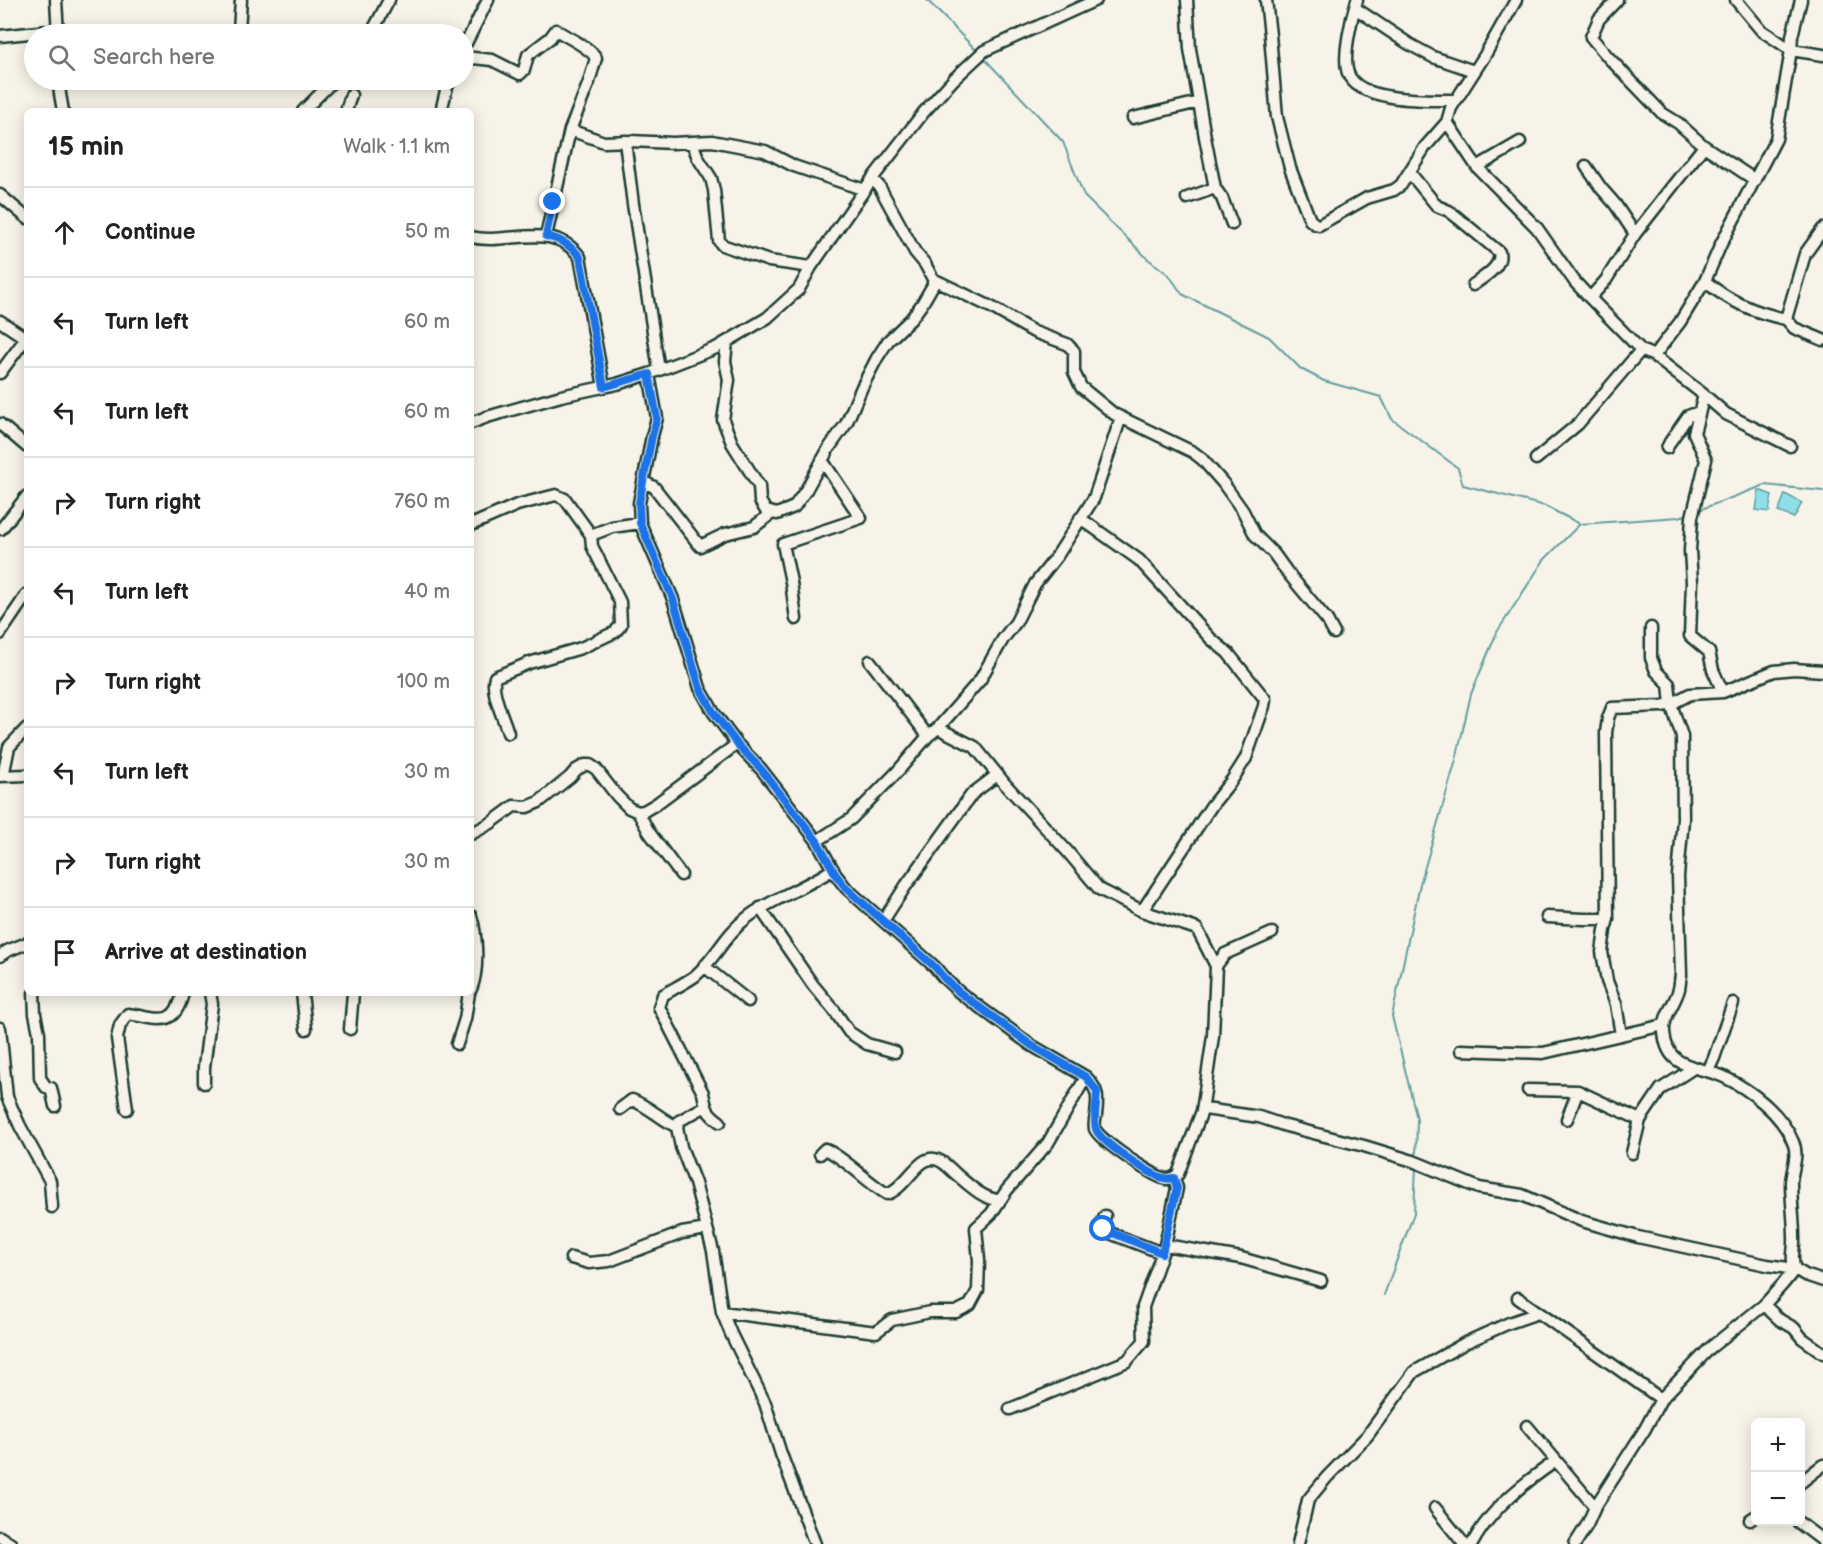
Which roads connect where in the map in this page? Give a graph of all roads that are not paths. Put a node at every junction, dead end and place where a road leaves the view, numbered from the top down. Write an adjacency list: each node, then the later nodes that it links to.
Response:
1 (56, 0): 13 (street)
2 (241, 0): 14 (street)
3 (389, 0): 15 (street)
4 (488, 0): 16 (street)
5 (1096, 0): 43 (street)
6 (1187, 0): 28 (street)
7 (1266, 0): 42 (street)
8 (1516, 0): 22 (street)
9 (1617, 0): 39 (street)
10 (1736, 0): 19 (street)
11 (1801, 0): 19 (street)
12 (1356, 4): 22 (street); 27 (street)
13 (58, 24)
14 (239, 24)
15 (376, 24)
16 (474, 27)
17 (24, 34): 18 (street)
18 (0, 36)
19 (1791, 50): 20 (street); 44 (street)
20 (1823, 55)
21 (474, 58): 35 (street)
22 (1474, 71): 27 (street)
23 (60, 90): 29 (street)
24 (322, 90): 30 (street)
25 (446, 90): 32 (street)
26 (351, 96): 31 (street)
27 (1456, 100): 34 (street)
28 (1199, 102): 33 (street); 45 (street)
29 (62, 108)
30 (306, 108)
31 (347, 108)
32 (442, 108)
33 (1134, 118)
34 (1447, 122): 41 (street); 42 (street)
35 (570, 130): 36 (street); 53 (street)
36 (625, 141): 37 (street); 68 (street)
37 (692, 142): 46 (street); 55 (street)
38 (1520, 142): 41 (street)
39 (1704, 146): 44 (street); 52 (street)
40 (1586, 166): 52 (street)
41 (1477, 167): 59 (street)
42 (1410, 173): 58 (street)
43 (872, 179): 46 (street); 56 (street)
44 (1755, 180): 57 (street)
45 (1215, 188): 48 (street); 50 (street)
46 (865, 190): 55 (street)
47 (0, 195): 49 (street)
48 (1187, 198)
49 (24, 215)
50 (1232, 224)
51 (1823, 229): 60 (street)
52 (1635, 234): 59 (street)
53 (546, 236): 54 (street); 70 (street)
54 (474, 238)
55 (811, 267): 65 (street)
56 (933, 279): 73 (street); 80 (street)
57 (1705, 281): 60 (street); 67 (street)
58 (1473, 285)
59 (1590, 298): 66 (street)
60 (1786, 319): 64 (street)
61 (0, 321): 62 (street)
62 (24, 334)
63 (24, 337): 69 (street)
64 (1823, 340)
65 (727, 342): 68 (street); 83 (street)
66 (1641, 350): 67 (street); 79 (street)
67 (1654, 356): 71 (street)
68 (654, 372): 70 (street); 81 (street)
69 (0, 373)
70 (604, 387): 74 (street)
71 (1704, 395): 72 (street); 77 (street)
72 (1699, 412): 78 (street); 96 (street)
73 (1120, 417): 84 (street); 92 (street)
74 (474, 422)
75 (0, 424): 76 (street)
76 (24, 444)
77 (1790, 446)
78 (1667, 448)
79 (1536, 459)
80 (822, 460): 83 (street); 90 (street)
81 (644, 482): 83 (street); 85 (street)
82 (24, 500): 87 (street)
83 (772, 513)
84 (1080, 518): 98 (street); 112 (street)
85 (640, 523): 88 (street); 102 (street)
86 (474, 524): 88 (street)
87 (1, 530)
88 (591, 535): 100 (street)
89 (24, 598): 93 (street)
90 (796, 619)
91 (1651, 628): 97 (street)
92 (1334, 633)
93 (0, 634)
94 (870, 661): 101 (street)
95 (1823, 671): 96 (street)
96 (1723, 692): 97 (street)
97 (1671, 704): 114 (street); 131 (street)
98 (938, 728): 101 (street); 104 (street)
99 (24, 731): 105 (street)
100 (508, 733)
101 (928, 736): 108 (street)
102 (737, 744): 106 (street); 108 (street)
103 (24, 775): 105 (street)
104 (997, 775): 112 (street); 115 (street)
105 (1, 776)
106 (638, 812): 107 (street); 110 (street)
107 (474, 832)
108 (817, 841): 109 (street)
109 (833, 869): 111 (street); 115 (street)
110 (681, 875)
111 (760, 908): 120 (street); 138 (street)
112 (1142, 911): 121 (street)
113 (1547, 917): 114 (street)
114 (1608, 919): 135 (street)
115 (883, 921): 141 (street)
116 (1272, 933): 121 (street)
117 (474, 940): 122 (street)
118 (24, 944): 119 (street)
119 (0, 956)
120 (704, 966): 129 (street); 146 (street)
121 (1216, 966): 149 (street)
122 (474, 980)
123 (34, 996): 145 (street)
124 (182, 996): 147 (street)
125 (211, 996): 142 (street)
126 (302, 996): 133 (street)
127 (353, 996): 134 (street)
128 (469, 996): 136 (street)
129 (748, 1001)
130 (1733, 1003): 140 (street)
131 (1664, 1025): 135 (street); 139 (street)
132 (0, 1028): 158 (street)
133 (306, 1029)
134 (350, 1029)
135 (1621, 1035): 137 (street)
136 (457, 1044)
137 (1461, 1050)
138 (895, 1052)
139 (1692, 1069): 140 (street); 151 (street)
140 (1708, 1071): 163 (street)
141 (1086, 1077): 156 (street); 157 (street)
142 (204, 1083)
143 (1528, 1090): 144 (street)
144 (1578, 1092): 150 (street); 151 (street)
145 (55, 1106)
146 (704, 1107): 152 (street); 153 (street)
147 (127, 1109)
148 (620, 1109): 153 (street)
149 (1202, 1111): 156 (street); 163 (street)
150 (1567, 1119)
151 (1641, 1120): 154 (street)
152 (720, 1122)
153 (677, 1127): 160 (street)
154 (1632, 1153)
155 (820, 1154): 157 (street)
156 (1174, 1178): 161 (street)
157 (1000, 1200): 168 (street)
158 (52, 1207)
159 (1106, 1216): 161 (street)
160 (707, 1229): 162 (street); 168 (street)
161 (1164, 1249): 164 (street); 172 (street)
162 (571, 1258)
163 (1795, 1269): 165 (street); 167 (street)
164 (1321, 1281)
165 (1823, 1281)
166 (1518, 1298): 169 (street)
167 (1764, 1305): 170 (street); 171 (street)
168 (722, 1312): 183 (street)
169 (1538, 1313): 171 (street); 184 (street)
170 (1823, 1353)
171 (1661, 1399): 177 (street)
172 (1010, 1409)
173 (1527, 1426): 174 (street)
174 (1556, 1461): 177 (street); 186 (street)
175 (1823, 1465): 176 (street)
176 (1805, 1479)
177 (1595, 1507): 187 (street)
178 (1435, 1508): 185 (street)
179 (1804, 1526): 181 (street)
180 (0, 1537): 182 (street)
181 (1823, 1543)
182 (11, 1544)
183 (815, 1544)
184 (1298, 1544)
185 (1464, 1544)
186 (1473, 1544)
187 (1575, 1544)

